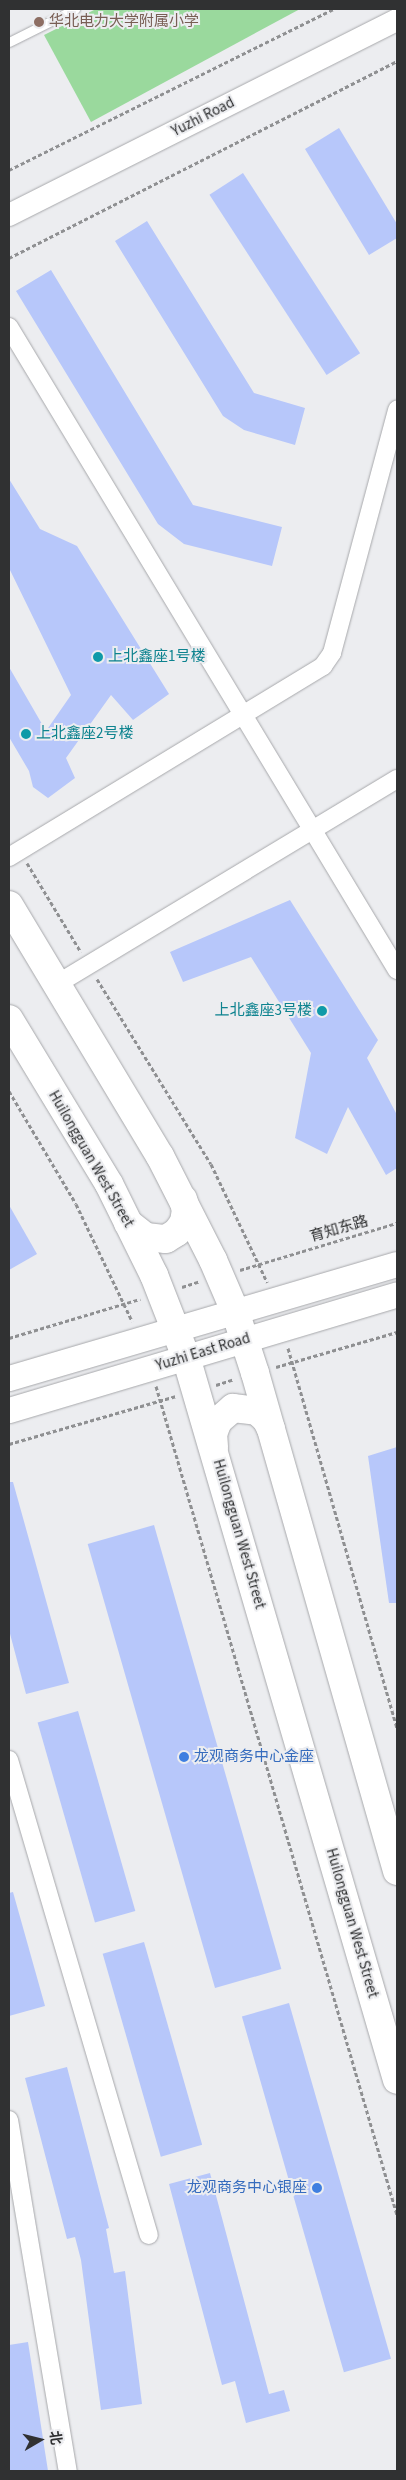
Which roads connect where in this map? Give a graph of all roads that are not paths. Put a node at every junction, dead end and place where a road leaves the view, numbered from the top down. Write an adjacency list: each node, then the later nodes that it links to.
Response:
1 (75, 9): 3 (lane)
2 (397, 20): 4 (street, Yuzhi Road)
3 (9, 42)
4 (9, 215)
5 (9, 327): 7 (street)
6 (397, 410): 7 (street)
7 (243, 715): 9 (street); 10 (street)
8 (397, 779): 9 (street)
9 (313, 830): 12 (street); 13 (street)
10 (14, 853)
11 (9, 905): 13 (main road)
12 (397, 970)
13 (57, 984): 15 (main road)
14 (9, 1019): 16 (main road, Huilongguan West Street)
15 (184, 1199): 16 (main road); 19 (main road)
16 (128, 1224): 20 (main road, Huilongguan West Street)
17 (397, 1264): 19 (main road, Yuzhi East Road)
18 (397, 1294): 21 (main road, Yuzhi East Road)
19 (234, 1311): 20 (main road, Yuzhi East Road); 21 (main road)
20 (176, 1329): 22 (main road, Huilongguan West Street); 23 (main road, Yuzhi East Road)
21 (245, 1340): 22 (main road, Yuzhi East Road); 25 (main road)
22 (186, 1357): 24 (main road, Yuzhi East Road); 26 (main road, Huilongguan West Street)
23 (9, 1378)
24 (9, 1410)
25 (271, 1429): 26 (main road); 28 (main road)
26 (214, 1447): 29 (main road, Huilongguan West Street)
27 (9, 1760): 31 (street)
28 (397, 1871)
29 (397, 2080)
30 (9, 2120): 32 (street)
31 (149, 2235)
32 (68, 2471)

